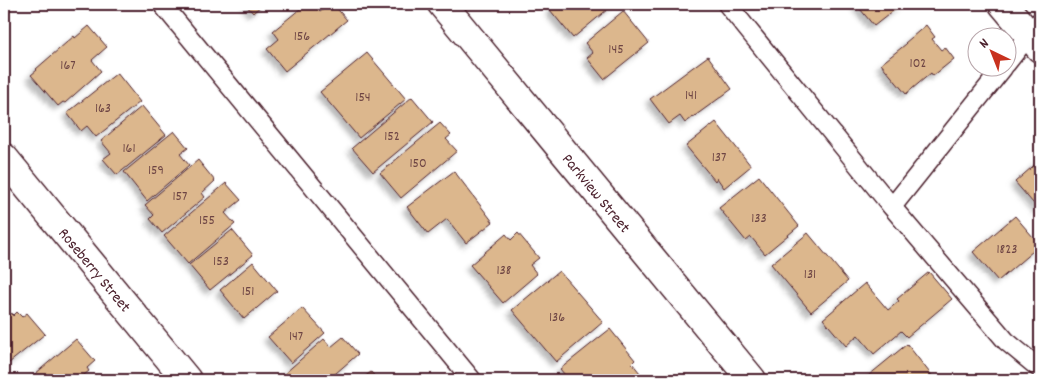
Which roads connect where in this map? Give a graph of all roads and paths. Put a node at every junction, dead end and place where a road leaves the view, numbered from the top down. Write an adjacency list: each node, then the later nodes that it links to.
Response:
1 (162, 4): 12 (lane)
2 (442, 4): 13 (street, Parkview Street)
3 (727, 4): 9 (lane)
4 (1003, 4): 5 (street)
5 (1037, 35): 6 (lane)
6 (1016, 55)
7 (995, 78): 9 (lane)
8 (4, 158): 11 (street, Roseberry Street)
9 (892, 206): 10 (lane)
10 (1040, 369)
11 (187, 380)
12 (472, 380)
13 (752, 380)

